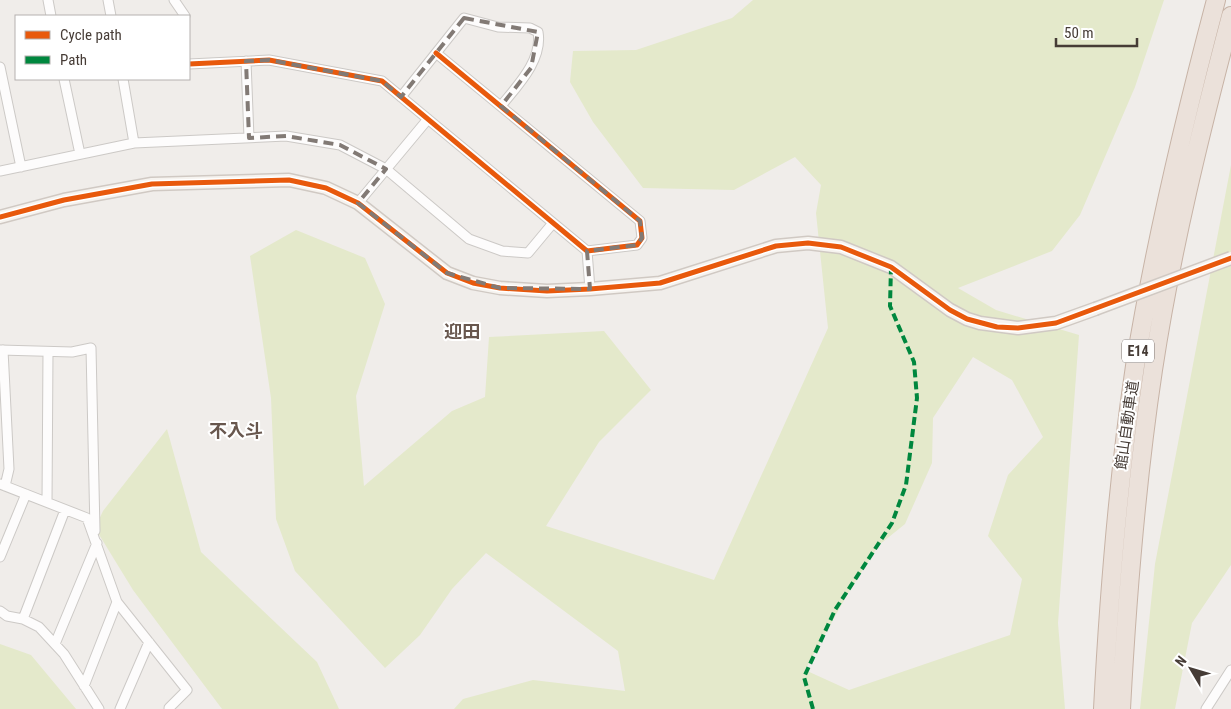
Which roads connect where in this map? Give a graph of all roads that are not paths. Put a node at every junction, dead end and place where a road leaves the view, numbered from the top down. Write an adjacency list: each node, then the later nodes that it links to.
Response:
1 (48, 0): 5 (street)
2 (108, 0): 6 (street)
3 (174, 0): 7 (street)
4 (1216, 0): 48 (highway, 館山自動車道 / E14)
5 (51, 15)
6 (111, 15)
7 (184, 15)
8 (1231, 16): 49 (highway, 館山自動車道 / E14)
9 (436, 53): 15 (street); 16 (street); 16 (street)
10 (246, 61): 11 (street); 15 (street); 18 (street)
11 (190, 64)
12 (0, 67): 21 (street)
13 (64, 80): 20 (street)
14 (123, 80): 19 (street)
15 (401, 97): 17 (street)
16 (501, 106): 27 (street)
17 (428, 119): 22 (street); 26 (street)
18 (249, 138): 19 (street); 22 (street)
19 (134, 143): 20 (street)
20 (80, 154): 21 (street)
21 (20, 167): 23 (street)
22 (386, 170): 24 (street); 26 (street)
23 (0, 171)
24 (358, 203): 25 (street); 29 (street)
25 (0, 217)
26 (553, 223): 27 (street)
27 (587, 251): 29 (street)
28 (1231, 258): 29 (street, bridge)
29 (590, 290)
30 (1, 350): 31 (street); 32 (street)
31 (48, 352): 34 (street); 36 (street)
32 (3, 485): 33 (street)
33 (26, 494): 34 (street); 37 (street)
34 (47, 502): 35 (street)
35 (65, 510): 36 (street); 40 (street)
36 (96, 540): 38 (street); 42 (street)
37 (0, 557)
38 (117, 602): 41 (street); 44 (street)
39 (0, 611): 40 (street)
40 (23, 619): 42 (street)
41 (149, 642): 45 (street); 47 (street)
42 (55, 644): 44 (street)
43 (1231, 670): 50 (street)
44 (84, 686): 46 (street)
45 (169, 708)
46 (98, 709)
47 (120, 709)
48 (1103, 709)
49 (1121, 709)
50 (1206, 709)

